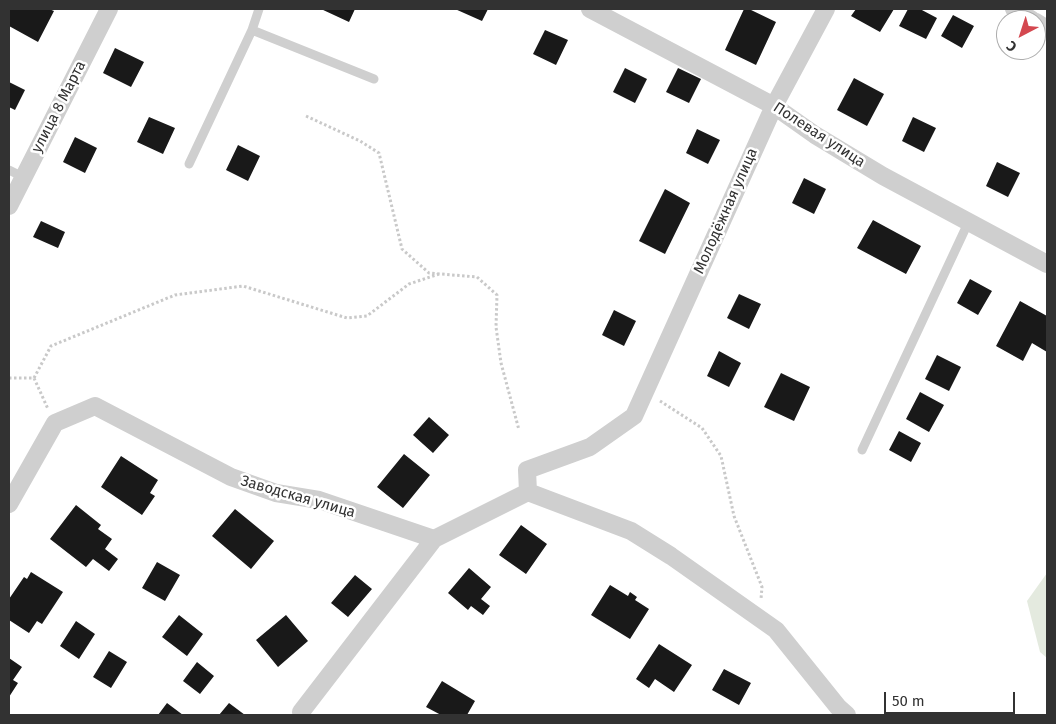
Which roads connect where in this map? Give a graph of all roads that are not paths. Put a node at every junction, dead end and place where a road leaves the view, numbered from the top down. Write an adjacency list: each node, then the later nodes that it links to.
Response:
1 (110, 9): 9 (street, улица 8 Марта)
2 (259, 9): 5 (lane)
3 (590, 9): 7 (street, Полевая улица)
4 (826, 9): 7 (street, Молодёжная улица)
5 (252, 30): 6 (lane); 8 (lane)
6 (374, 79)
7 (774, 106): 11 (street, Полевая улица); 14 (street, Молодёжная улица)
8 (189, 164)
9 (16, 174): 10 (street, улица 8 Марта)
10 (9, 206)
11 (968, 223): 12 (street, Полевая улица); 13 (lane)
12 (1047, 264)
13 (862, 450)
14 (528, 492): 16 (street); 18 (street)
15 (9, 504): 16 (street, Заводская улица)
16 (434, 539): 17 (street)
17 (301, 712)
18 (847, 715)

